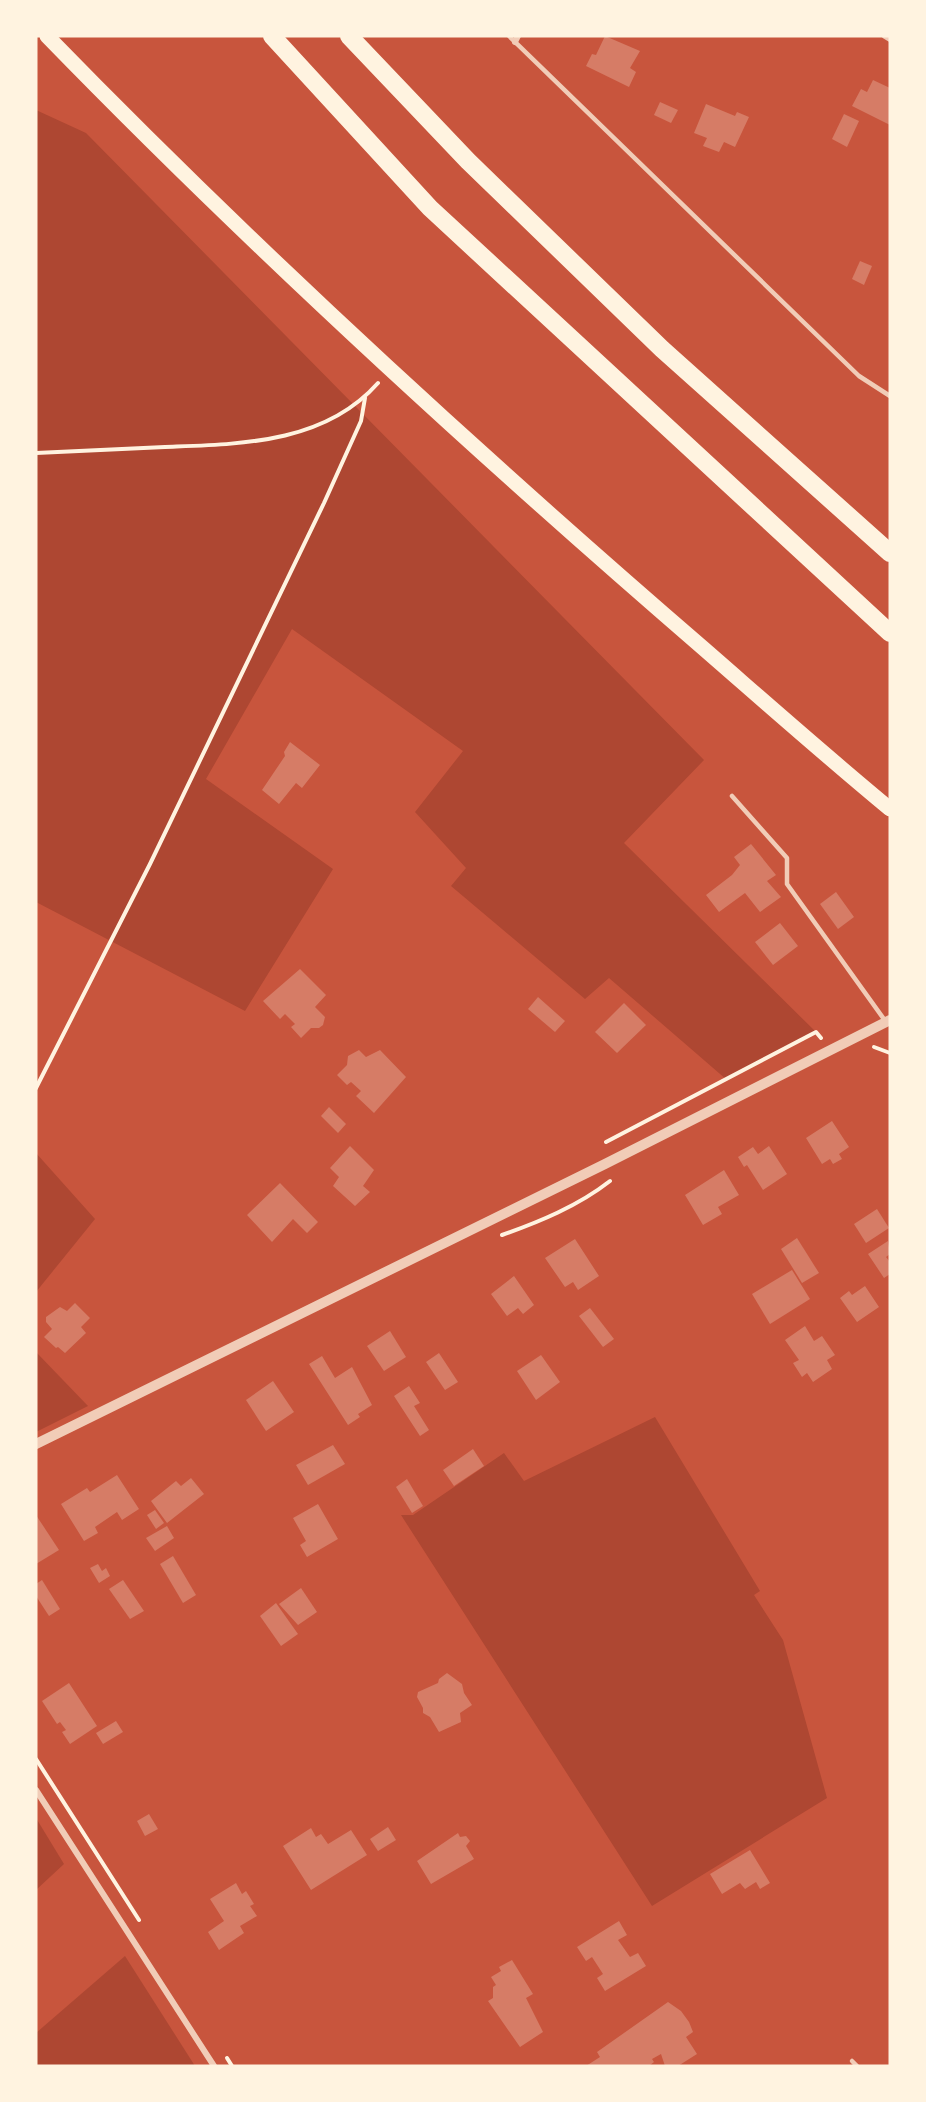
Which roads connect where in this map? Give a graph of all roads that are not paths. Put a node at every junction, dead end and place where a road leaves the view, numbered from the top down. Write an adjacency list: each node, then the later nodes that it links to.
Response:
1 (47, 36): 12 (main road)
2 (272, 36): 10 (highway)
3 (349, 36): 9 (highway)
4 (509, 36): 6 (lane)
5 (885, 36): 7 (street)
6 (517, 39): 8 (lane)
7 (890, 39)
8 (890, 396)
9 (890, 553)
10 (890, 633)
11 (732, 796): 13 (lane)
12 (890, 809)
13 (889, 1023): 14 (street)
14 (36, 1444)
15 (36, 1790): 17 (street)
16 (852, 2061): 18 (lane)
17 (214, 2066)
18 (857, 2066)

